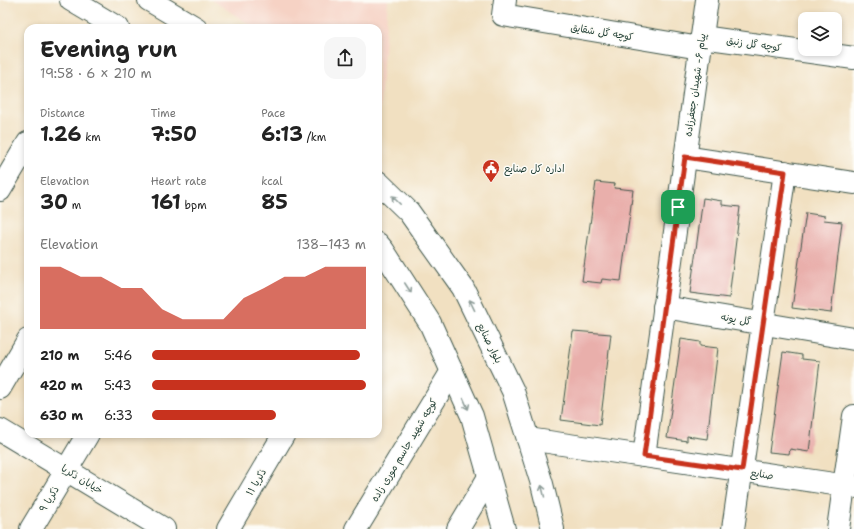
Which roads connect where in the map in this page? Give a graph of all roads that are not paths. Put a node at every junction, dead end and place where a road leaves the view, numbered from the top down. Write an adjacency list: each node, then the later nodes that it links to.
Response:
1 (71, 0): 5 (street)
2 (149, 0): 6 (street)
3 (707, 0): 7 (street, پیام ۶- شهیدان جعفرزاده)
4 (504, 8): 7 (street, کوچه گل شقایق)
5 (106, 24)
6 (189, 24)
7 (701, 42): 8 (street, کوچه گل زنبق); 10 (street, پیام ۶- شهیدان جعفرزاده)
8 (854, 58)
9 (24, 147): 11 (street)
10 (685, 157): 12 (street); 17 (street, پیام ۶- شهیدان جعفرزاده)
11 (6, 167): 15 (street)
12 (785, 172): 13 (street); 18 (street)
13 (854, 183)
14 (382, 186): 27 (street, بلوار صنایع, one-way to 14)
15 (0, 190)
16 (382, 260): 21 (street, one-way to 21)
17 (664, 307): 18 (street, گل پونه); 28 (street, پیام ۶- شهیدان جعفرزاده)
18 (763, 324): 19 (street, گل پونه); 30 (street)
19 (854, 339)
20 (24, 347): 22 (street)
21 (452, 371): 31 (street, one-way to 31); 36 (street, کوچه شهید جاسم موری زاده)
22 (0, 388)
23 (854, 416): 32 (street)
24 (0, 430): 29 (street, خیابان ذکریا)
25 (86, 438): 29 (street, ذکریا ۹)
26 (282, 438): 35 (street, ذکریا ۱۱)
27 (528, 439): 28 (street, صنایع); 39 (street, بلوار صنایع, one-way to 27)
28 (644, 456): 30 (street, صنایع)
29 (66, 470): 33 (street, ذکریا ۹); 34 (street, خیابان ذکریا)
30 (742, 470): 32 (street, صنایع); 40 (street)
31 (489, 477): 37 (street); 38 (street)
32 (849, 487): 41 (street)
33 (31, 529)
34 (164, 529)
35 (228, 529)
36 (356, 529)
37 (458, 529)
38 (504, 529)
39 (553, 529)
40 (733, 529)
41 (838, 529)

